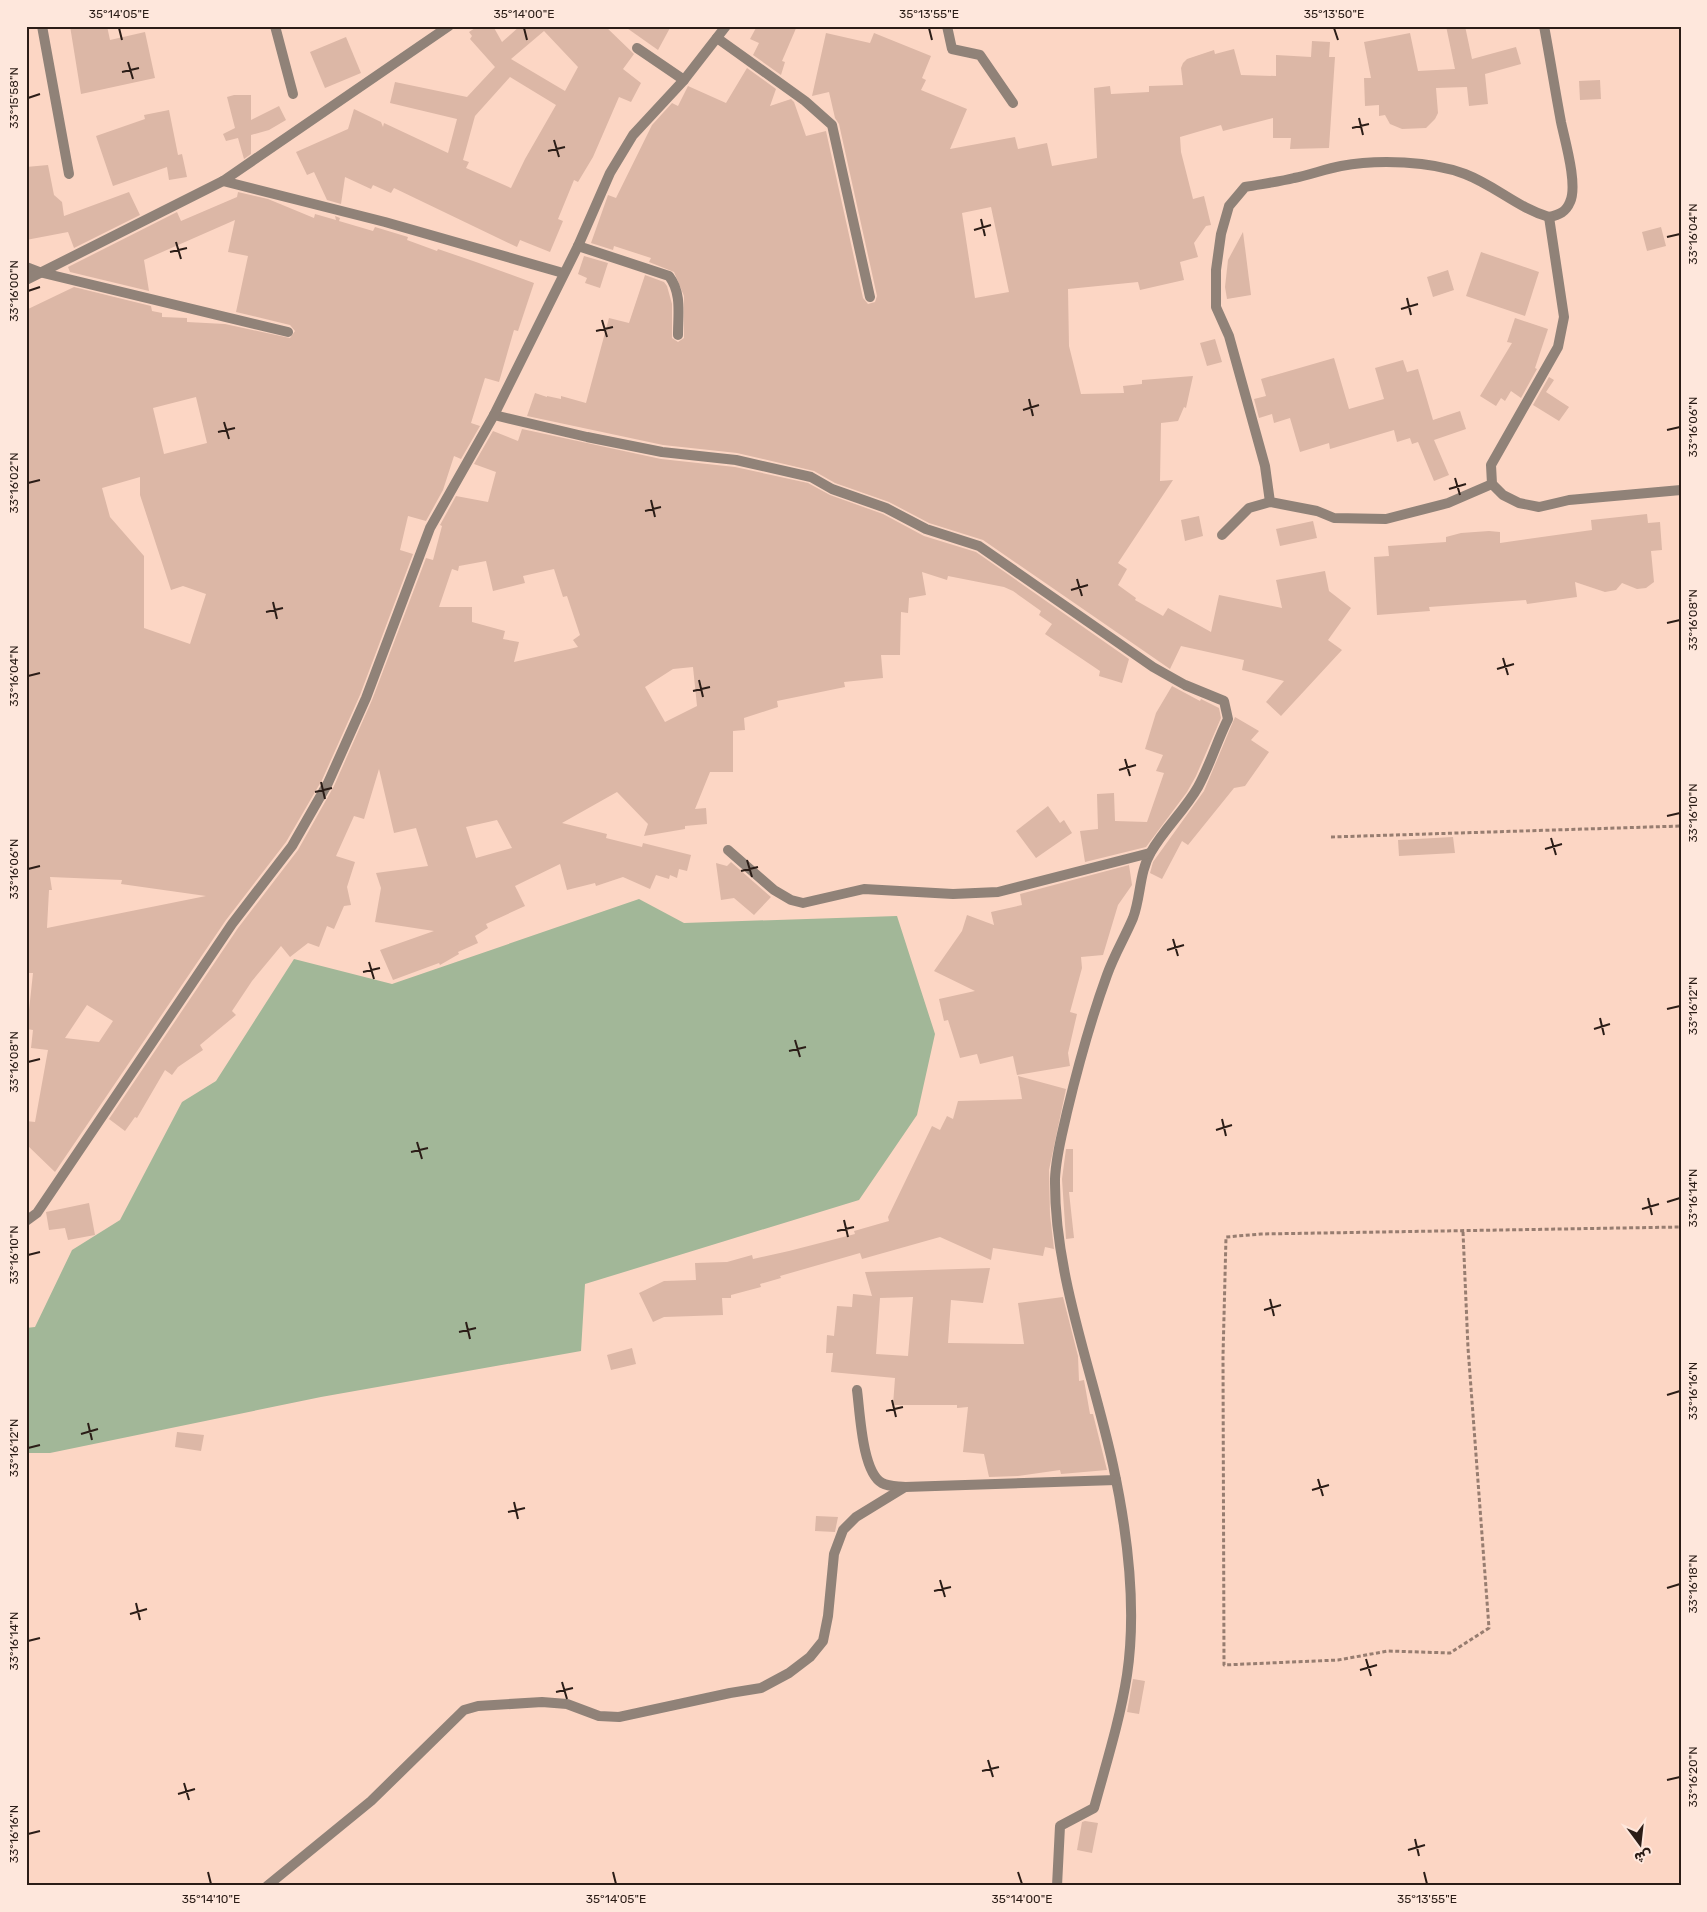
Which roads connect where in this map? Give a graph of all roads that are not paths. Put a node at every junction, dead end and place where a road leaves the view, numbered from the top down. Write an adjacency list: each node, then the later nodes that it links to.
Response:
1 (42, 26): 12 (street)
2 (275, 26): 10 (street)
3 (449, 26): 13 (street)
4 (726, 26): 7 (street)
5 (947, 26): 11 (street)
6 (1544, 26): 14 (street)
7 (717, 38): 9 (street); 20 (street)
8 (638, 48): 9 (street)
9 (684, 80): 15 (street)
10 (293, 94)
11 (1013, 103)
12 (69, 174)
13 (223, 182): 17 (street); 18 (street)
14 (1549, 217): 24 (street); 26 (street)
15 (578, 246): 18 (street); 22 (street)
16 (26, 267): 17 (street)
17 (39, 272): 19 (street); 21 (street)
18 (563, 273): 23 (street)
19 (26, 280)
20 (870, 297)
21 (288, 332)
22 (678, 335)
23 (494, 415): 29 (street); 30 (street)
24 (1492, 484): 25 (street); 26 (street)
25 (1681, 490)
26 (1270, 502): 27 (street)
27 (1222, 535)
28 (728, 850): 29 (street)
29 (1150, 853): 32 (street)
30 (26, 1221)
31 (857, 1390): 33 (street)
32 (1116, 1480): 33 (street); 35 (street)
33 (905, 1487): 34 (street)
34 (267, 1886)
35 (1056, 1886)

